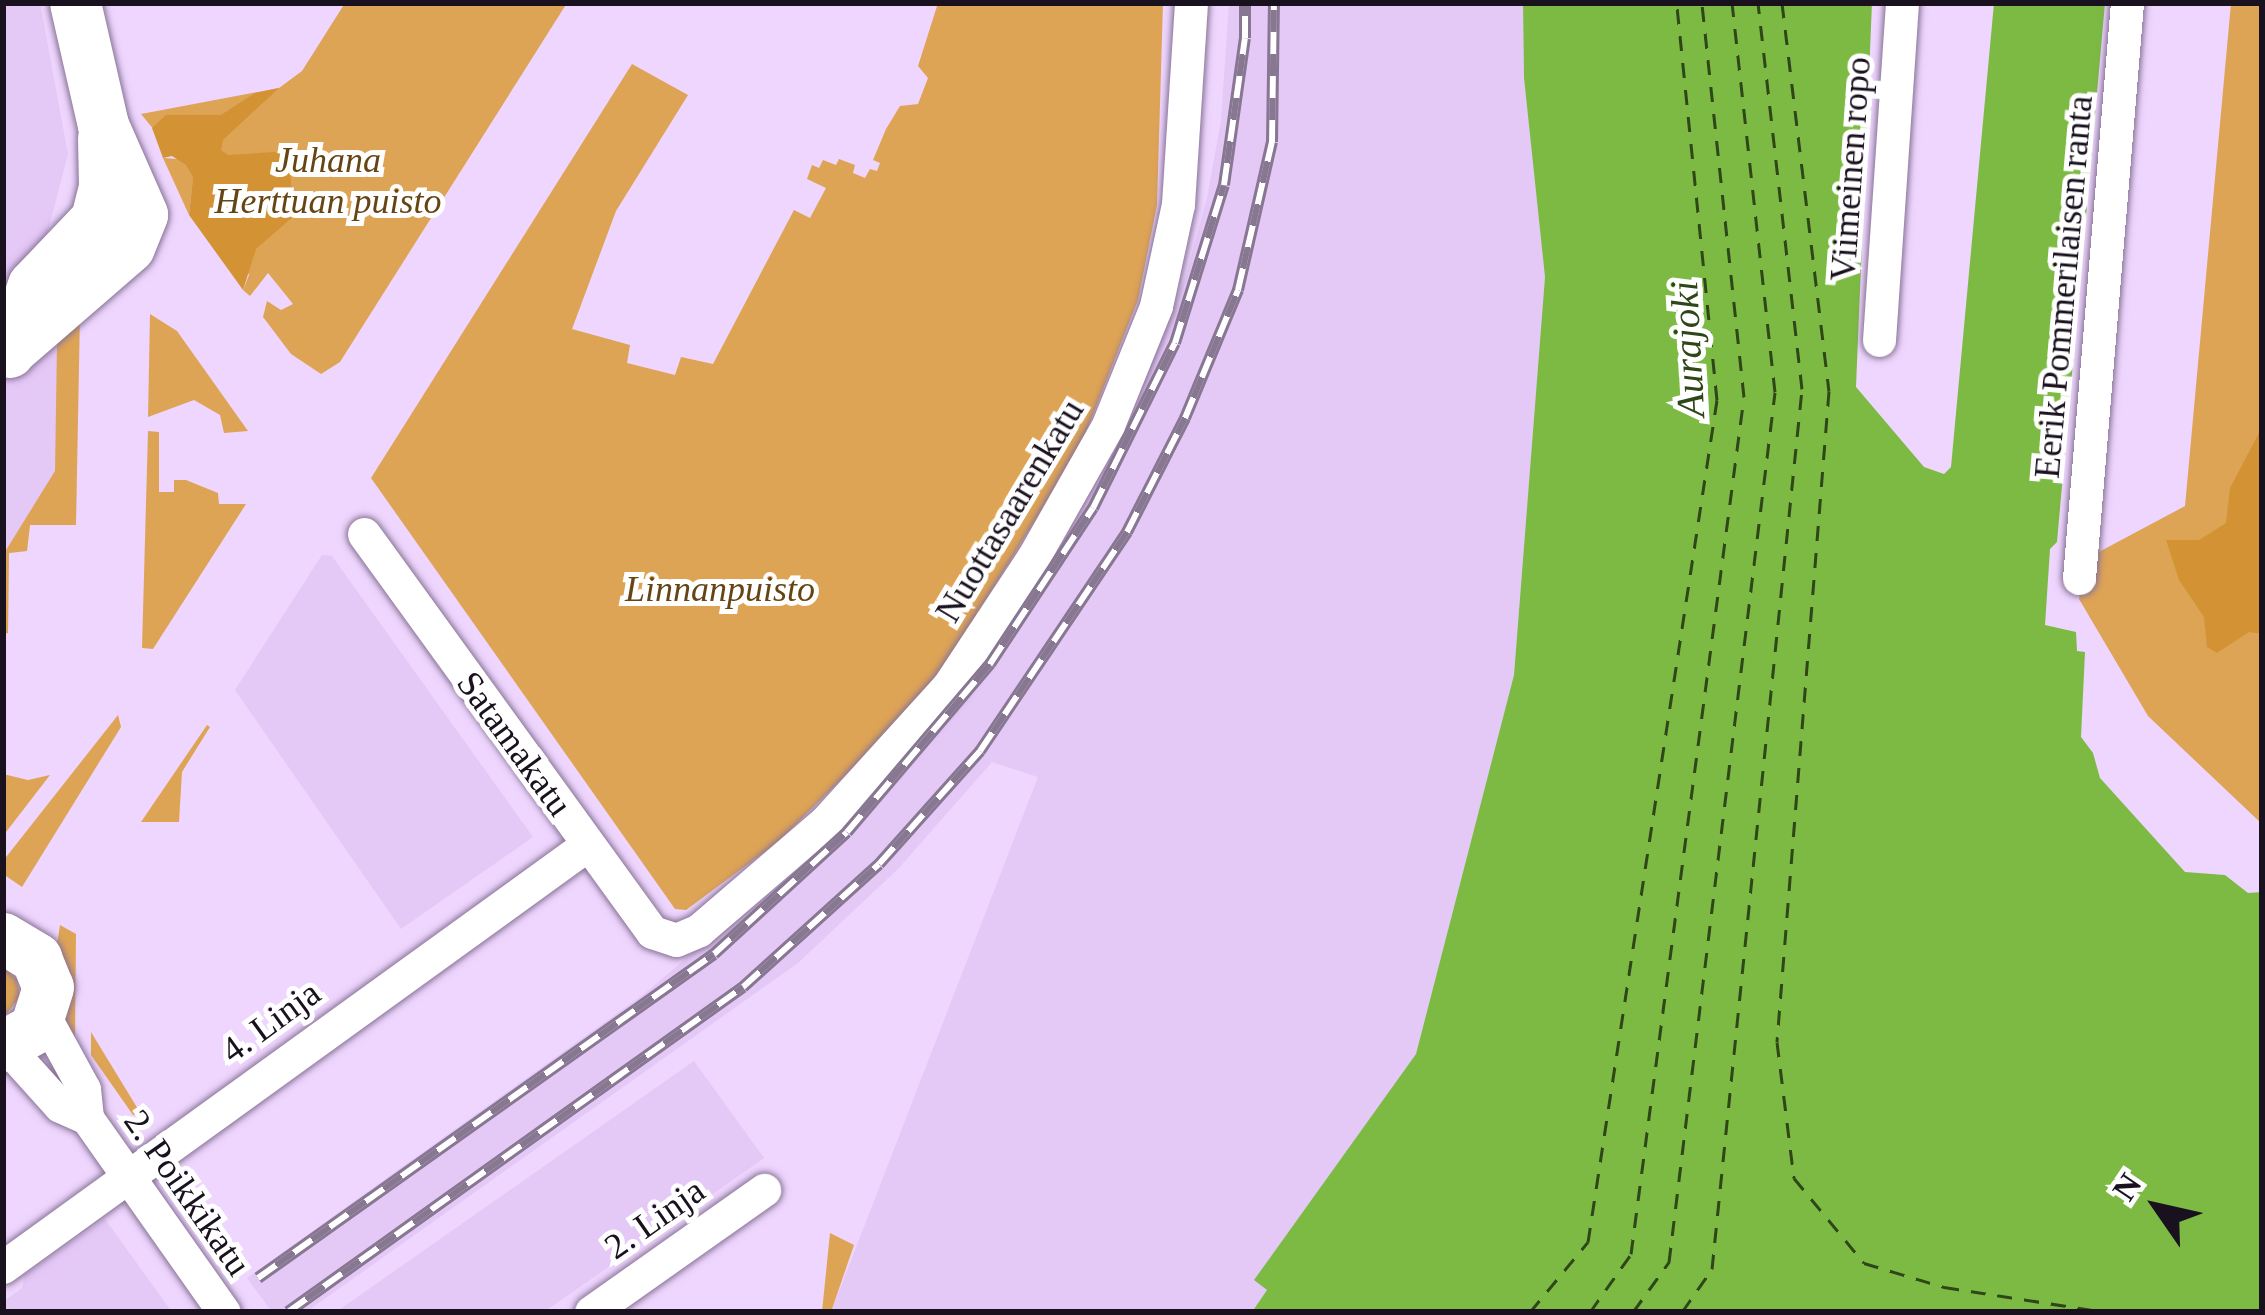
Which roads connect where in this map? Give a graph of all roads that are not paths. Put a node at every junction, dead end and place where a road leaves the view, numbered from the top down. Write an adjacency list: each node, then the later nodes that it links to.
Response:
1 (75, 3): 5 (main road)
2 (1191, 3): 12 (street, Nuottasaarenkatu)
3 (1902, 3): 6 (street, Viimeinen ropo)
4 (2127, 3): 9 (street, Eerik Pommerilaisen ranta)
5 (104, 125): 7 (main road); 7 (main road)
6 (1879, 340)
7 (6, 361)
8 (364, 534): 10 (street, Satamakatu)
9 (2079, 578)
10 (587, 844): 12 (street, Satamakatu); 15 (street, 4. Linja)
11 (3, 938): 13 (main road)
12 (676, 940)
13 (17, 1035): 14 (street, 2. Poikkikatu); 14 (street, 2. Poikkikatu)
14 (87, 1118): 15 (street, 2. Poikkikatu)
15 (126, 1174): 17 (street, 4. Linja); 18 (street, 2. Poikkikatu)
16 (764, 1190): 19 (street, 2. Linja)
17 (3, 1267)
18 (224, 1312)
19 (591, 1312)

